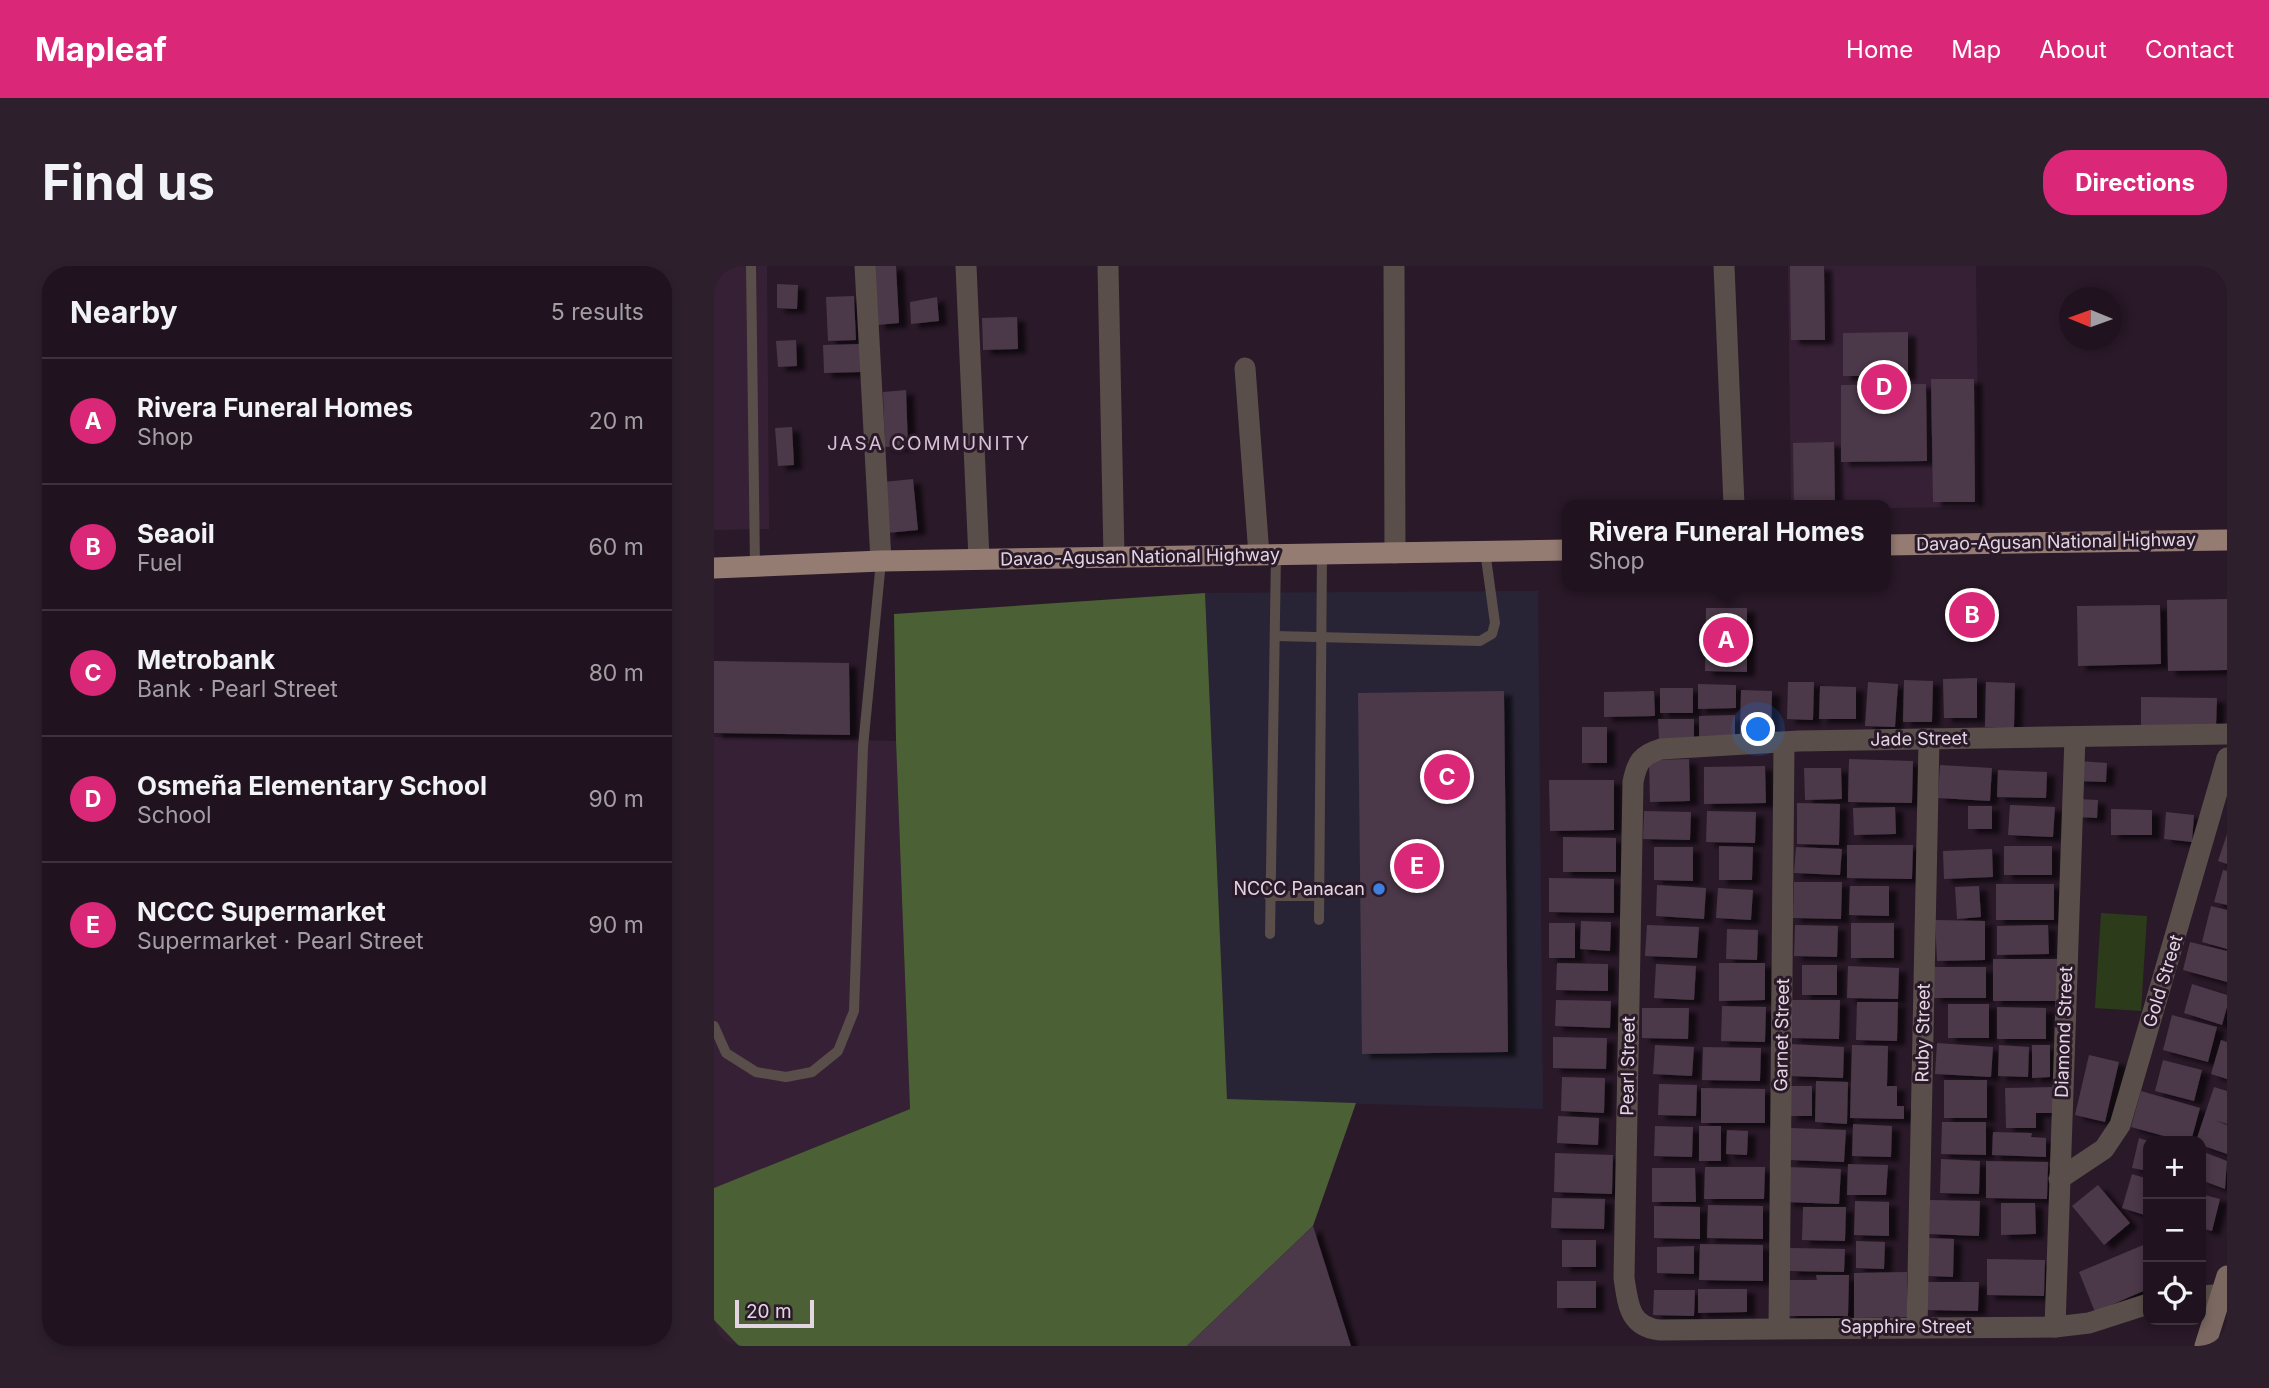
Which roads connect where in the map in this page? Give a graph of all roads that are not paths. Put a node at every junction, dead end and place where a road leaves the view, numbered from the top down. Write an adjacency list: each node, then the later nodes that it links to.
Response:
1 (751, 266): 19 (lane)
2 (865, 266): 18 (street)
3 (966, 266): 17 (street)
4 (1108, 266): 16 (street)
5 (1394, 266): 13 (street)
6 (1724, 266): 8 (street)
7 (1245, 368): 14 (street)
8 (1734, 500)
9 (2227, 540): 10 (main road, Davao-Agusan National Highway)
10 (1891, 545)
11 (1562, 550): 12 (main road, Davao-Agusan National Highway)
12 (1485, 551): 13 (main road, Davao-Agusan National Highway); 22 (lane)
13 (1395, 553): 15 (main road, Davao-Agusan National Highway)
14 (1268, 554): 15 (main road, Davao-Agusan National Highway); 16 (main road, Davao-Agusan National Highway); 21 (lane)
15 (1322, 554): 22 (lane)
16 (1114, 557): 17 (main road, Davao-Agusan National Highway)
17 (979, 559): 18 (main road, Davao-Agusan National Highway)
18 (881, 561): 19 (main road, Davao-Agusan National Highway); 33 (lane)
19 (755, 566): 20 (main road, Davao-Agusan National Highway)
20 (714, 568)
21 (1275, 636): 22 (lane); 30 (lane)
22 (1323, 636): 29 (lane)
23 (2227, 734): 24 (street, Jade Street)
24 (2076, 737): 25 (street, Jade Street); 34 (street, Diamond Street)
25 (1928, 739): 26 (street, Jade Street); 37 (street, Ruby Street)
26 (1784, 742): 28 (street, Jade Street); 39 (street, Garnet Street)
27 (2227, 758): 34 (street, Gold Street)
28 (1633, 782): 40 (street, Pearl Street)
29 (1319, 896): 30 (lane); 31 (lane)
30 (1269, 897): 32 (lane)
31 (1319, 920)
32 (1269, 934)
33 (714, 1026)
34 (2059, 1179): 38 (street, Diamond Street)
35 (2219, 1290): 41 (street)
36 (2143, 1306): 38 (street, Sapphire Street)
37 (1917, 1327): 38 (street, Sapphire Street); 39 (street, Sapphire Street)
38 (2055, 1327)
39 (1779, 1328): 40 (street, Sapphire Street)
40 (1660, 1330)
41 (2204, 1346)

